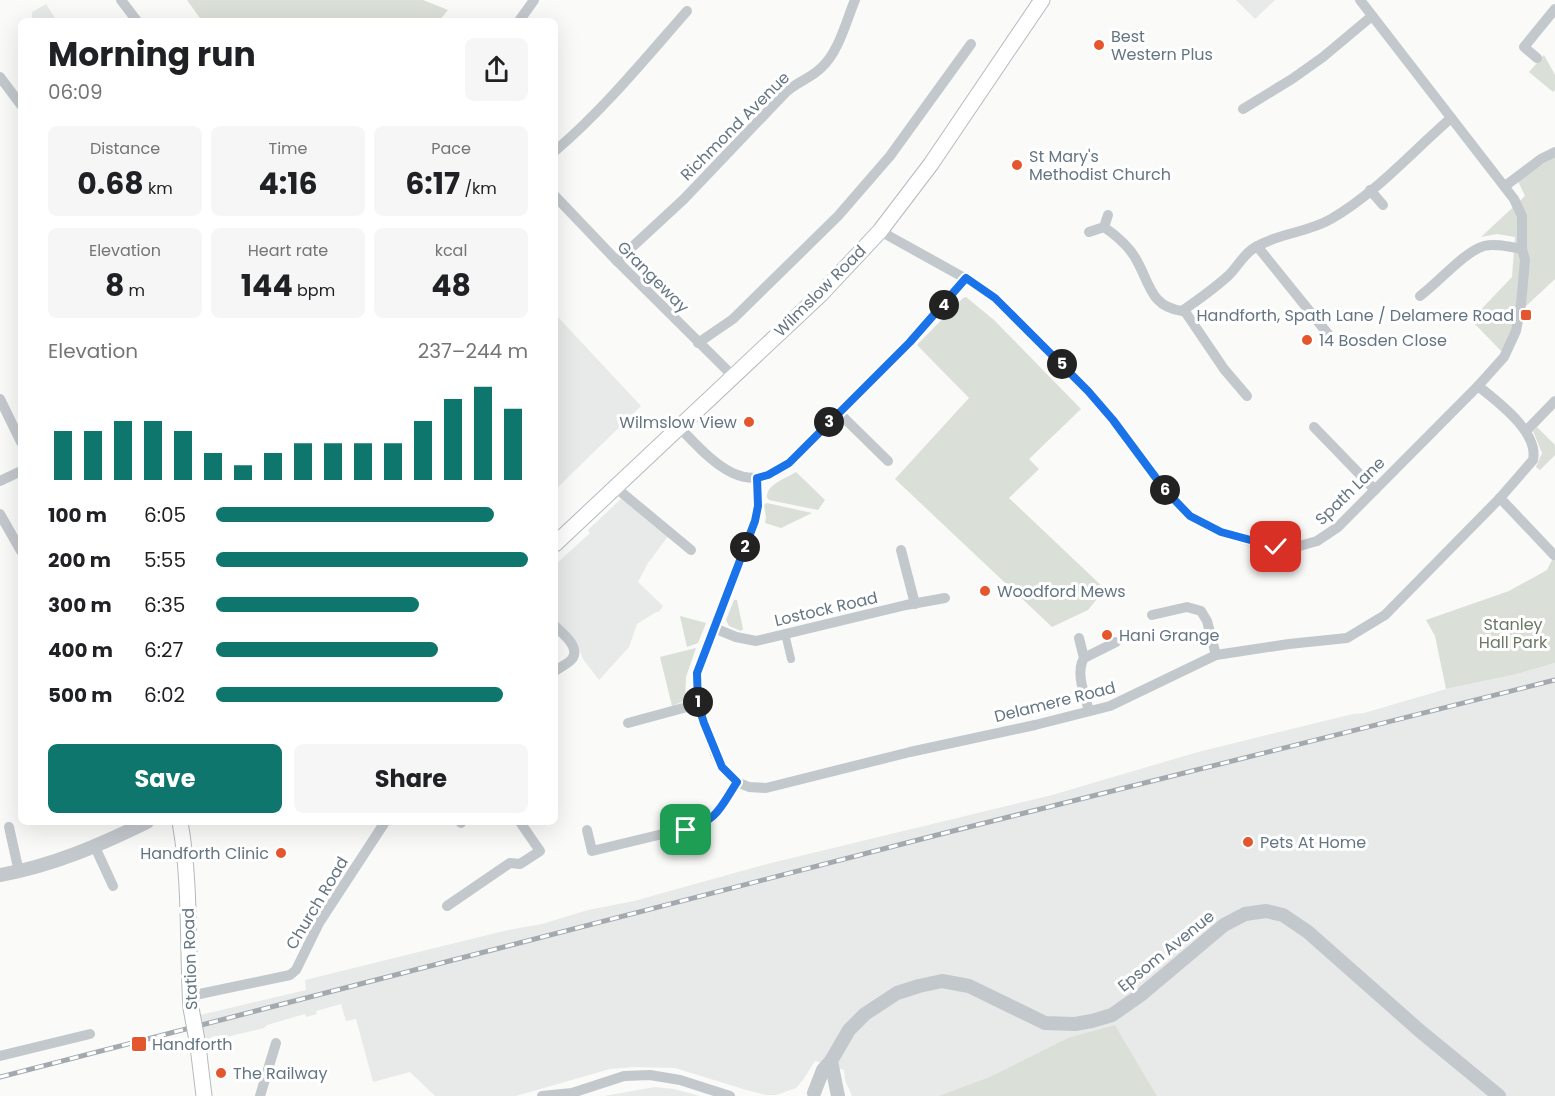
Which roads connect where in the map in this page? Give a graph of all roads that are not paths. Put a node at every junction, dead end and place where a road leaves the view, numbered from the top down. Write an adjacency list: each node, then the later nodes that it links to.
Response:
1 (121, 0): 9 (street)
2 (534, 0): 10 (street)
3 (855, 0): 29 (street, Richmond Avenue)
4 (1042, 0): 25 (main road, Wilmslow Road)
5 (1360, 0): 8 (street, Spath Lane)
6 (1555, 9): 12 (street)
7 (687, 11): 17 (street)
8 (1372, 16): 15 (street); 16 (street, Spath Lane)
9 (134, 18)
10 (521, 18)
11 (971, 44): 34 (street)
12 (1537, 58)
13 (0, 76): 14 (street)
14 (18, 101)
15 (1243, 109)
16 (1451, 118): 19 (street, Spath Lane); 20 (street)
17 (558, 148)
18 (1555, 152): 19 (street)
19 (1505, 186): 28 (street, Spath Lane)
20 (1370, 190): 22 (street); 27 (street)
21 (558, 199): 29 (street, Grangeway)
22 (1383, 205)
23 (1108, 215): 24 (street)
24 (1104, 227): 26 (street); 32 (street)
25 (880, 231): 30 (street, Spath Lane); 35 (main road, Wilmslow Road)
26 (1089, 232)
27 (1257, 246): 32 (street); 33 (street)
28 (1522, 249): 31 (street); 36 (street, Spath Lane)
29 (617, 261): 34 (street, Grangeway)
30 (966, 278): 40 (street); 50 (street, Spath Lane)
31 (1420, 296)
32 (1184, 310): 37 (street)
33 (1328, 334)
34 (698, 343): 35 (street, Grangeway)
35 (733, 376): 42 (main road, Wilmslow Road)
36 (1478, 386): 43 (street, Delamere Road); 50 (street, Spath Lane)
37 (1247, 396)
38 (0, 399): 44 (street)
39 (1555, 401): 43 (street)
40 (839, 413): 45 (street); 47 (street)
41 (1314, 426): 50 (street)
42 (680, 428): 47 (street); 49 (main road, Wilmslow Road)
43 (1526, 431): 51 (street, Delamere Road)
44 (18, 436)
45 (888, 461)
46 (18, 472): 48 (street)
47 (757, 478): 61 (street)
48 (0, 481)
49 (615, 487): 53 (main road, Wilmslow Road); 55 (street)
50 (1375, 490)
51 (1500, 498): 57 (street); 66 (street, Delamere Road)
52 (0, 514): 54 (street)
53 (558, 541)
54 (18, 546)
55 (691, 550)
56 (902, 550): 59 (street)
57 (1554, 555)
58 (945, 598): 59 (street, Lostock Road)
59 (915, 604): 63 (street, Lostock Road)
60 (1152, 615): 66 (street)
61 (714, 628): 63 (street, Lostock Road); 70 (street)
62 (558, 629): 69 (street)
63 (785, 634): 68 (street)
64 (1079, 638): 67 (street)
65 (1116, 642): 67 (street)
66 (1216, 655): 71 (street, Delamere Road)
67 (1084, 658): 71 (street)
68 (791, 659)
69 (558, 669)
70 (698, 704): 72 (street); 73 (street)
71 (1089, 711): 73 (street, Delamere Road)
72 (628, 723)
73 (737, 782): 79 (street)
74 (141, 825): 80 (street)
75 (180, 825): 87 (main road, Station Road)
76 (384, 825): 84 (street, Church Road)
77 (522, 825): 86 (street)
78 (9, 827): 81 (street)
79 (587, 830)
80 (95, 847): 81 (street); 83 (street)
81 (19, 872): 82 (street)
82 (0, 875)
83 (113, 886)
84 (338, 893): 85 (street); 87 (street, Church Road)
85 (348, 899)
86 (447, 906)
87 (191, 1002): 93 (main road, Station Road, bridge)
88 (90, 1034): 90 (street)
89 (276, 1043): 94 (street)
90 (0, 1056)
91 (831, 1061): 92 (street, Epsom Avenue); 97 (street); 98 (street, Epsom Avenue)
92 (812, 1095): 97 (street)
93 (204, 1096)
94 (260, 1096)
95 (542, 1096): 96 (street)
96 (730, 1096)
97 (838, 1096)
98 (1499, 1096)

